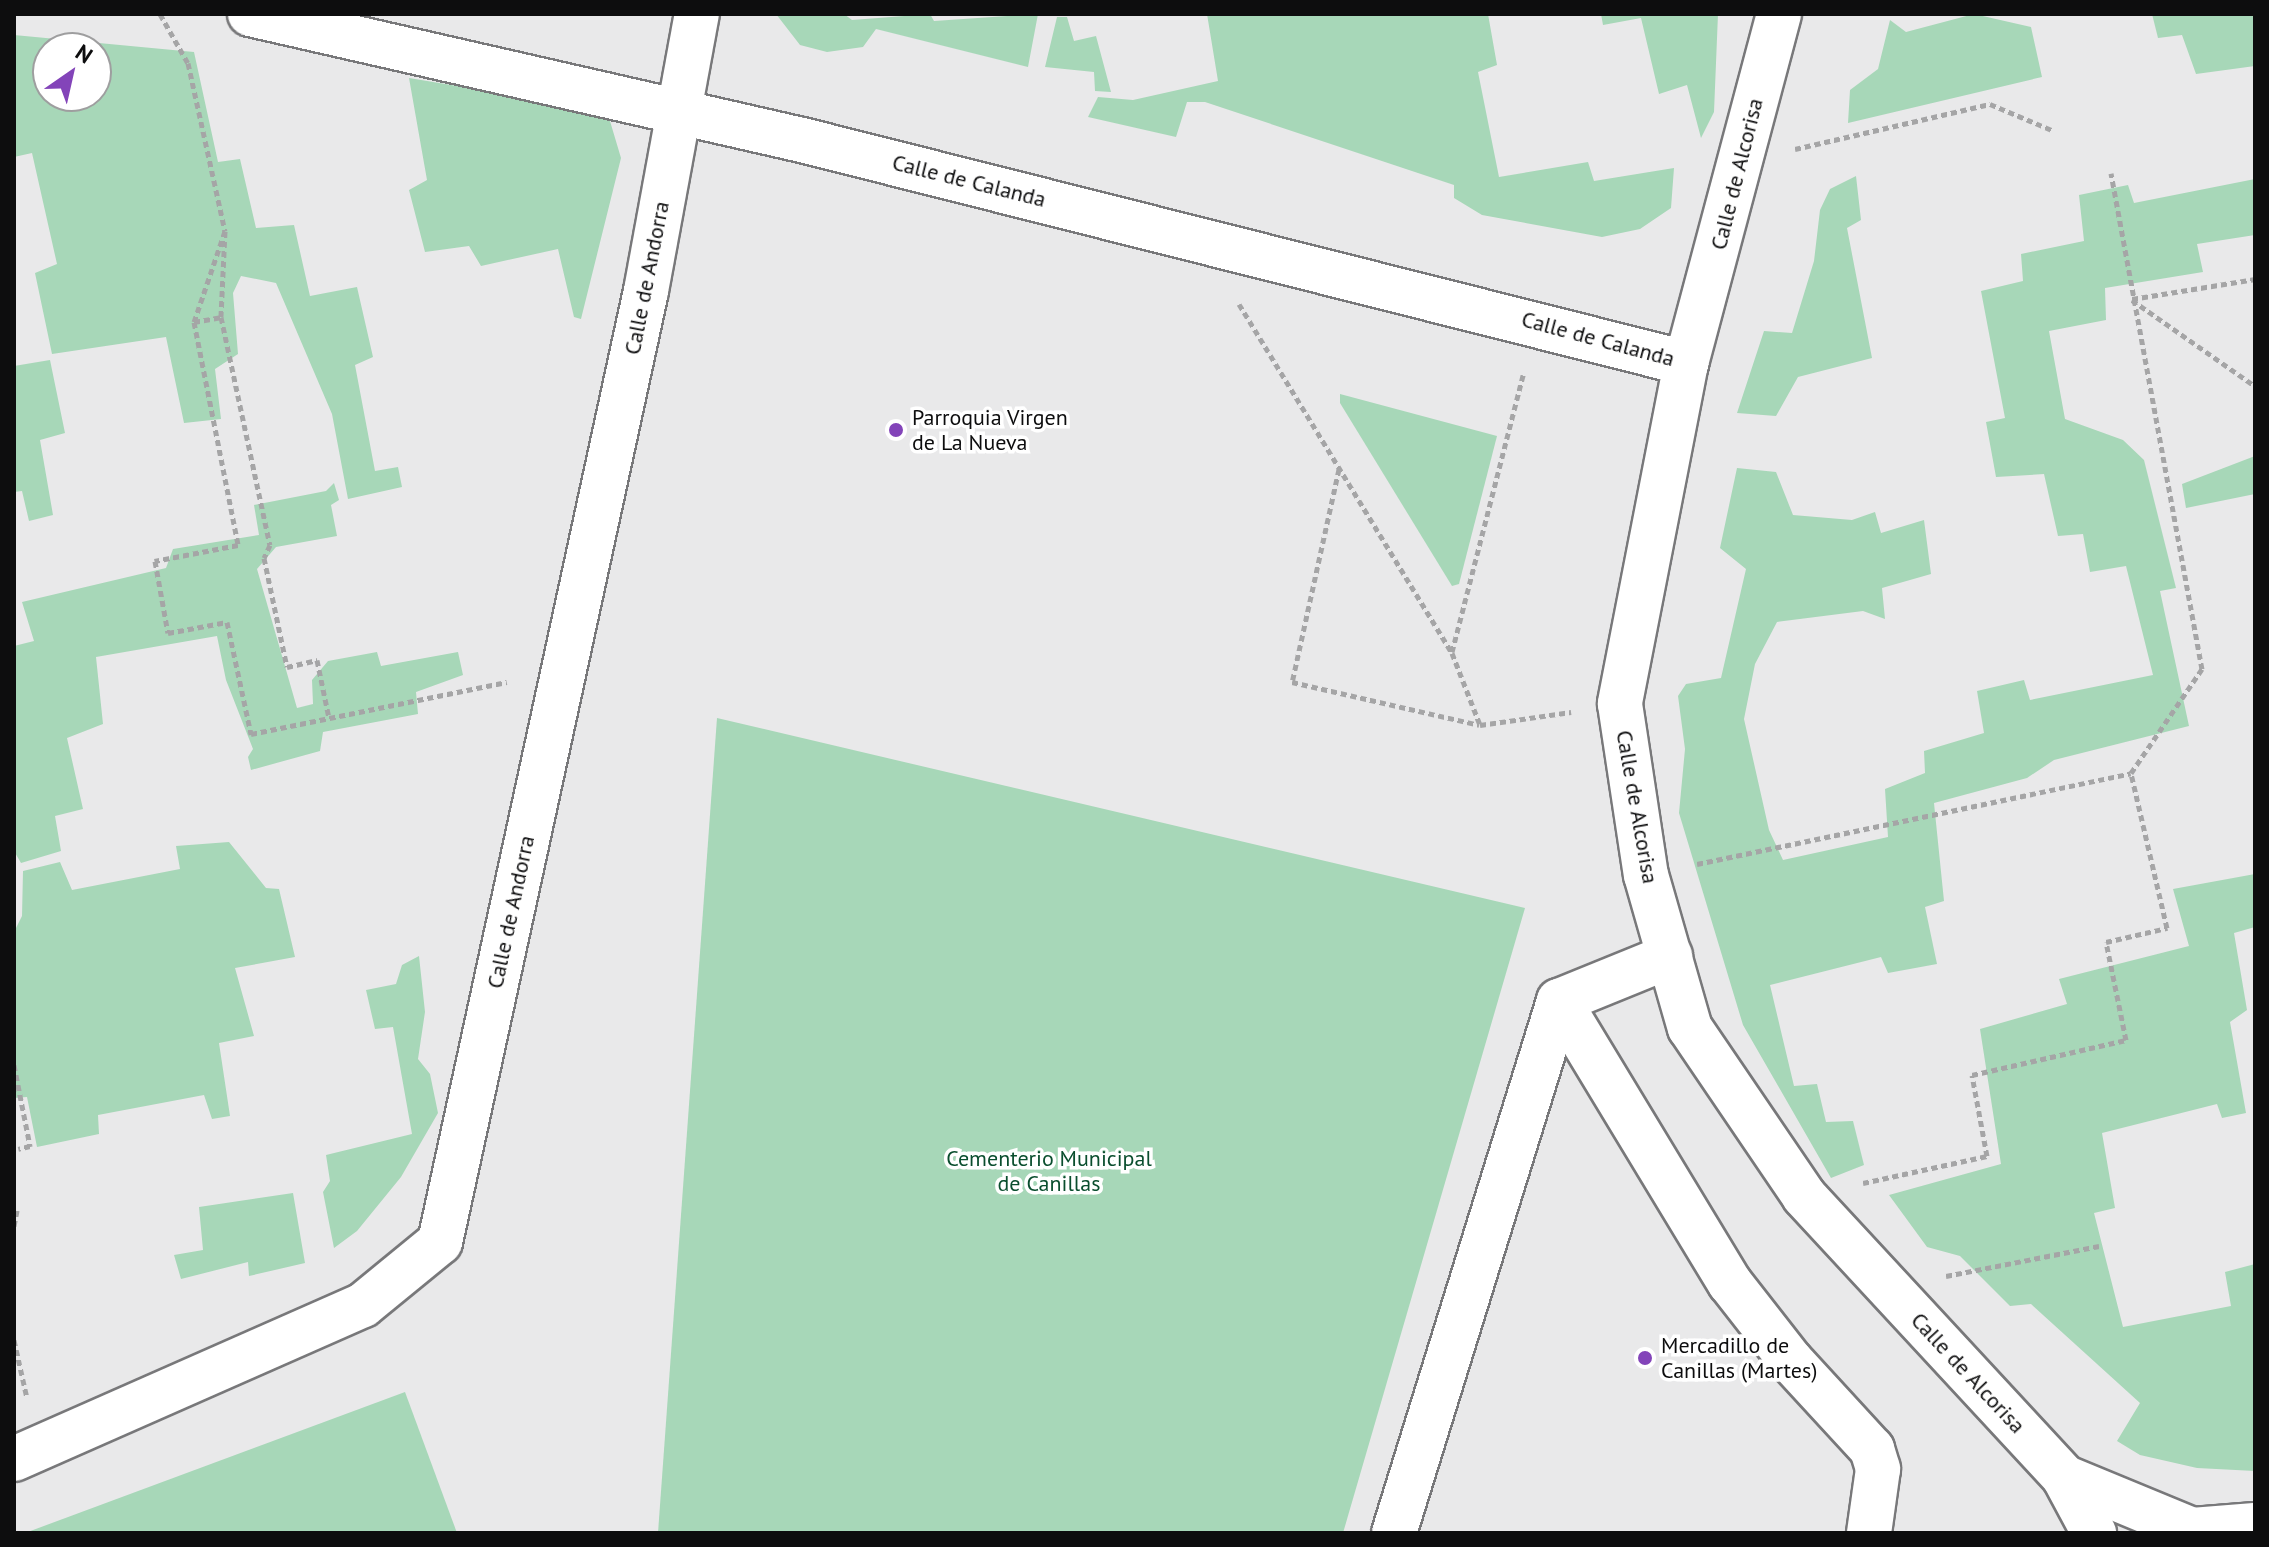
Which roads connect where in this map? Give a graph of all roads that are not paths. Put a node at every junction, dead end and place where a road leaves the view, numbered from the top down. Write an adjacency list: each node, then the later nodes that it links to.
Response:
1 (250, 14): 4 (street, Calle de Calanda)
2 (697, 14): 4 (street, Calle de Andorra)
3 (1779, 14): 5 (street, Calle de Alcorisa)
4 (678, 111): 5 (street, Calle de Calanda); 8 (street, Calle de Andorra)
5 (1686, 363): 6 (street, Calle de Alcorisa)
6 (1670, 956): 7 (street); 9 (street, Calle de Alcorisa)
7 (1559, 1001): 12 (street); 13 (street)
8 (14, 1459)
9 (2064, 1477): 11 (street, Calle de Alcorisa); 14 (street, Calle de Alcorisa)
10 (2255, 1525): 11 (street, Calle de Alcorisa)
11 (2192, 1532)
12 (1394, 1533)
13 (1869, 1533)
14 (2094, 1533)

